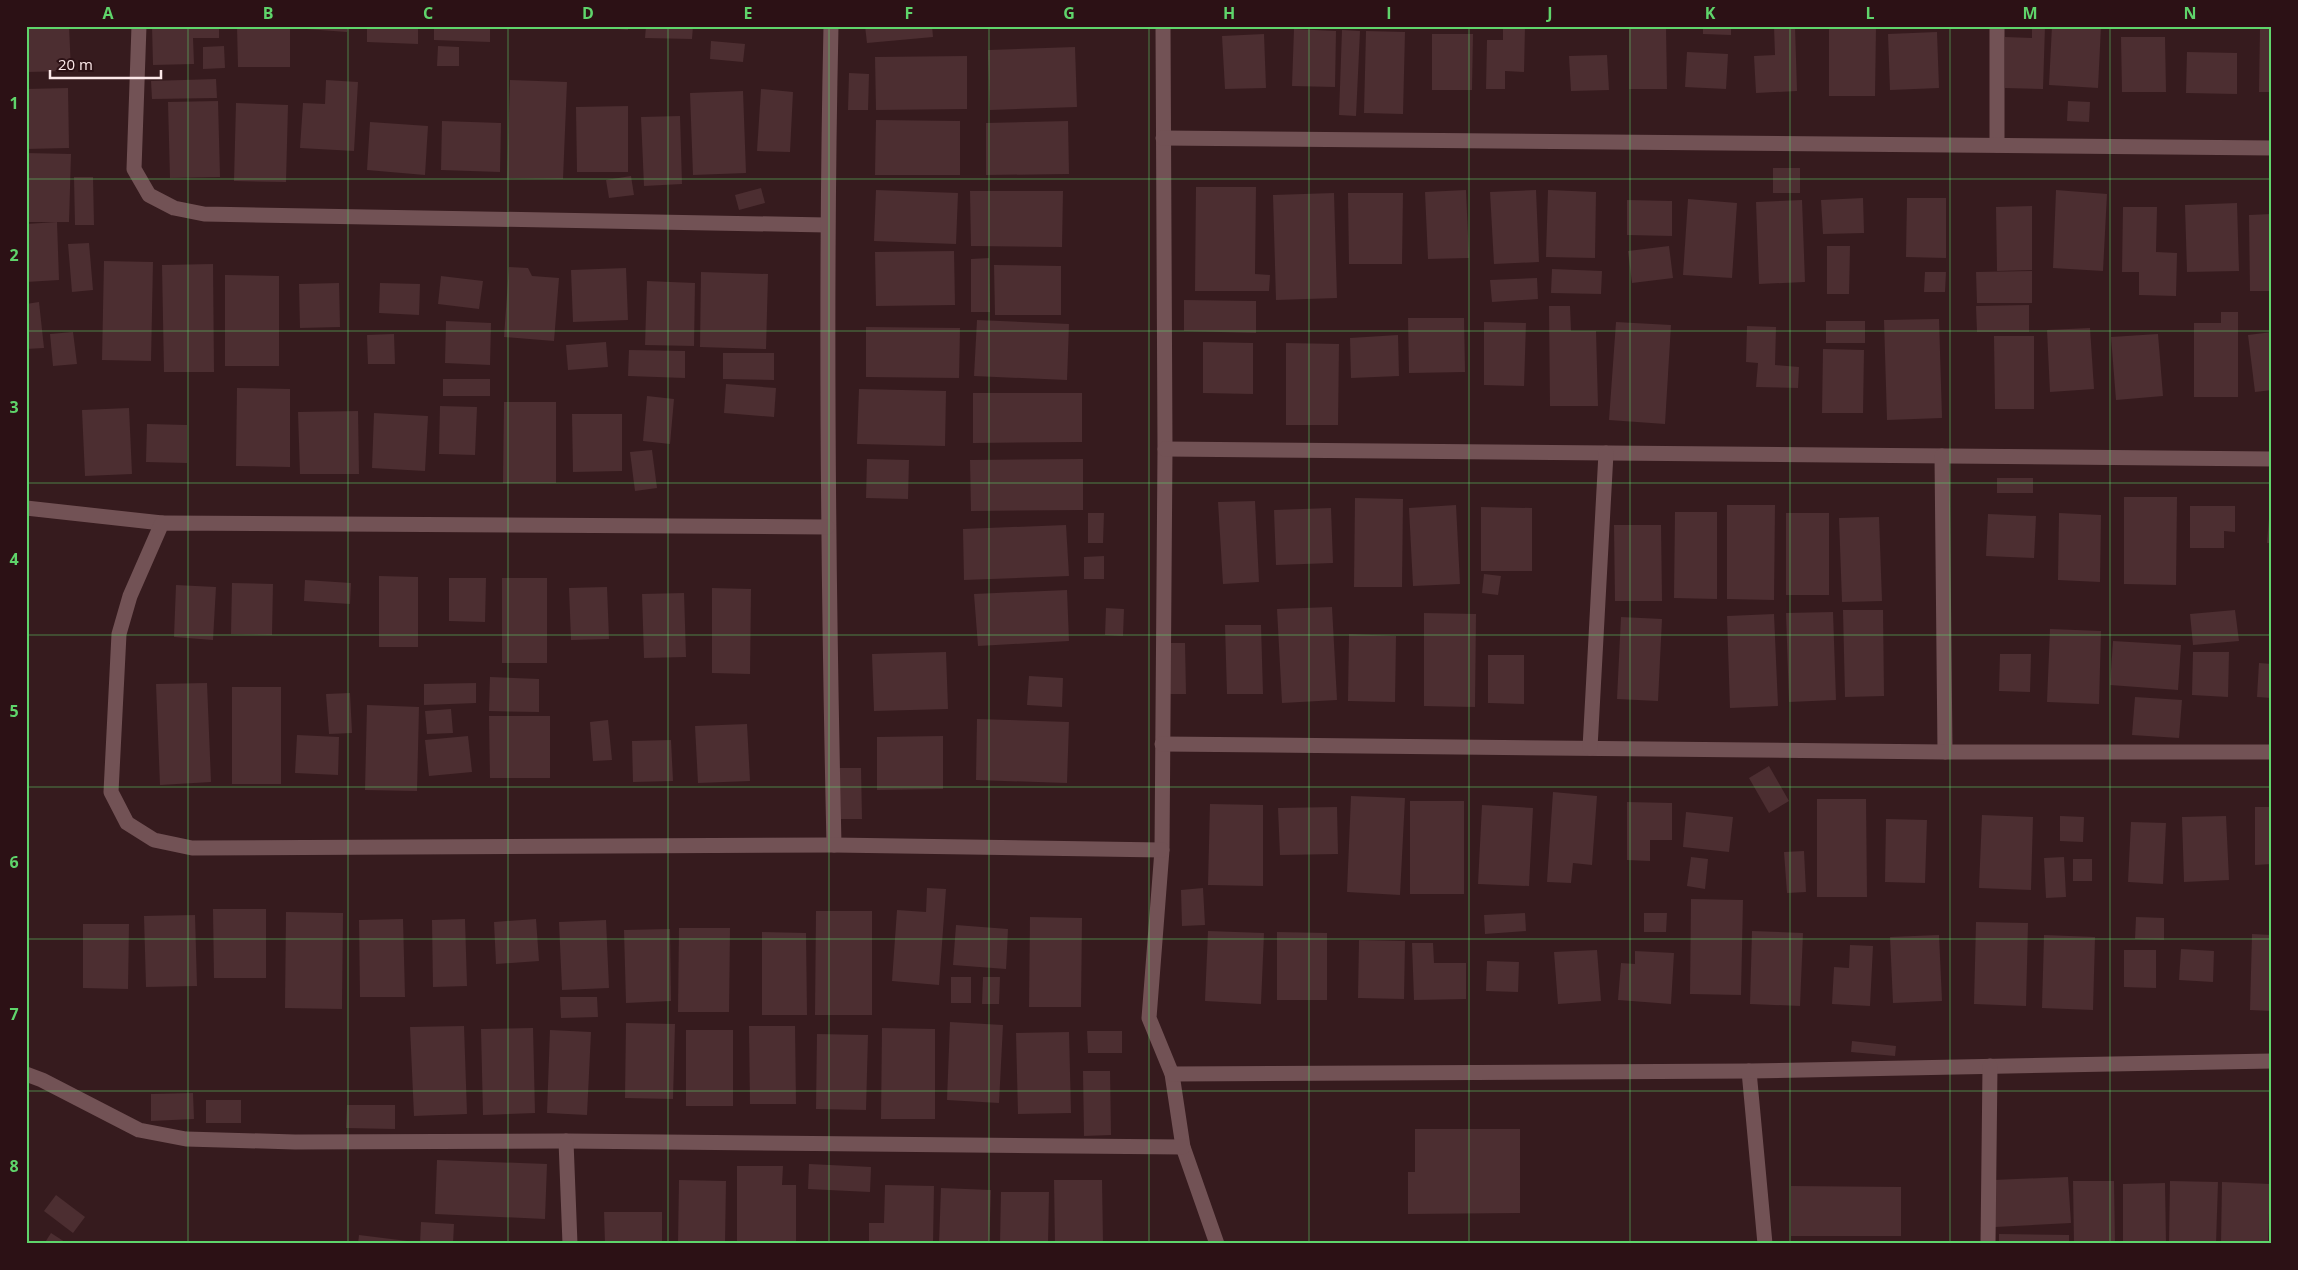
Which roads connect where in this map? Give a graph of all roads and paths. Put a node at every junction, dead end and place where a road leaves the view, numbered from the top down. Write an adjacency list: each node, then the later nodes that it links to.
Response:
1 (140, 26): 8 (street)
2 (832, 26): 8 (street)
3 (1163, 26): 5 (street)
4 (1997, 26): 6 (street)
5 (1163, 138): 6 (street); 9 (street)
6 (1997, 145): 7 (street)
7 (2272, 148)
8 (827, 225): 15 (street)
9 (1165, 449): 10 (street); 16 (street)
10 (1606, 453): 11 (street); 17 (street)
11 (1942, 456): 12 (street); 18 (street)
12 (2272, 459)
13 (26, 508): 14 (street)
14 (162, 523): 15 (street); 20 (street)
15 (827, 527): 20 (street)
16 (1162, 744): 17 (street); 21 (street)
17 (1590, 748): 18 (street)
18 (1945, 752): 19 (street)
19 (2272, 752)
20 (834, 844): 21 (street)
21 (1162, 850): 26 (street)
22 (2272, 1061): 23 (street)
23 (1990, 1066): 24 (street); 32 (street)
24 (1749, 1071): 26 (street); 31 (street)
25 (26, 1074): 27 (street)
26 (1172, 1074): 28 (street)
27 (566, 1141): 28 (street); 29 (street)
28 (1183, 1147): 30 (street)
29 (570, 1244)
30 (1217, 1244)
31 (1766, 1244)
32 (1988, 1244)

